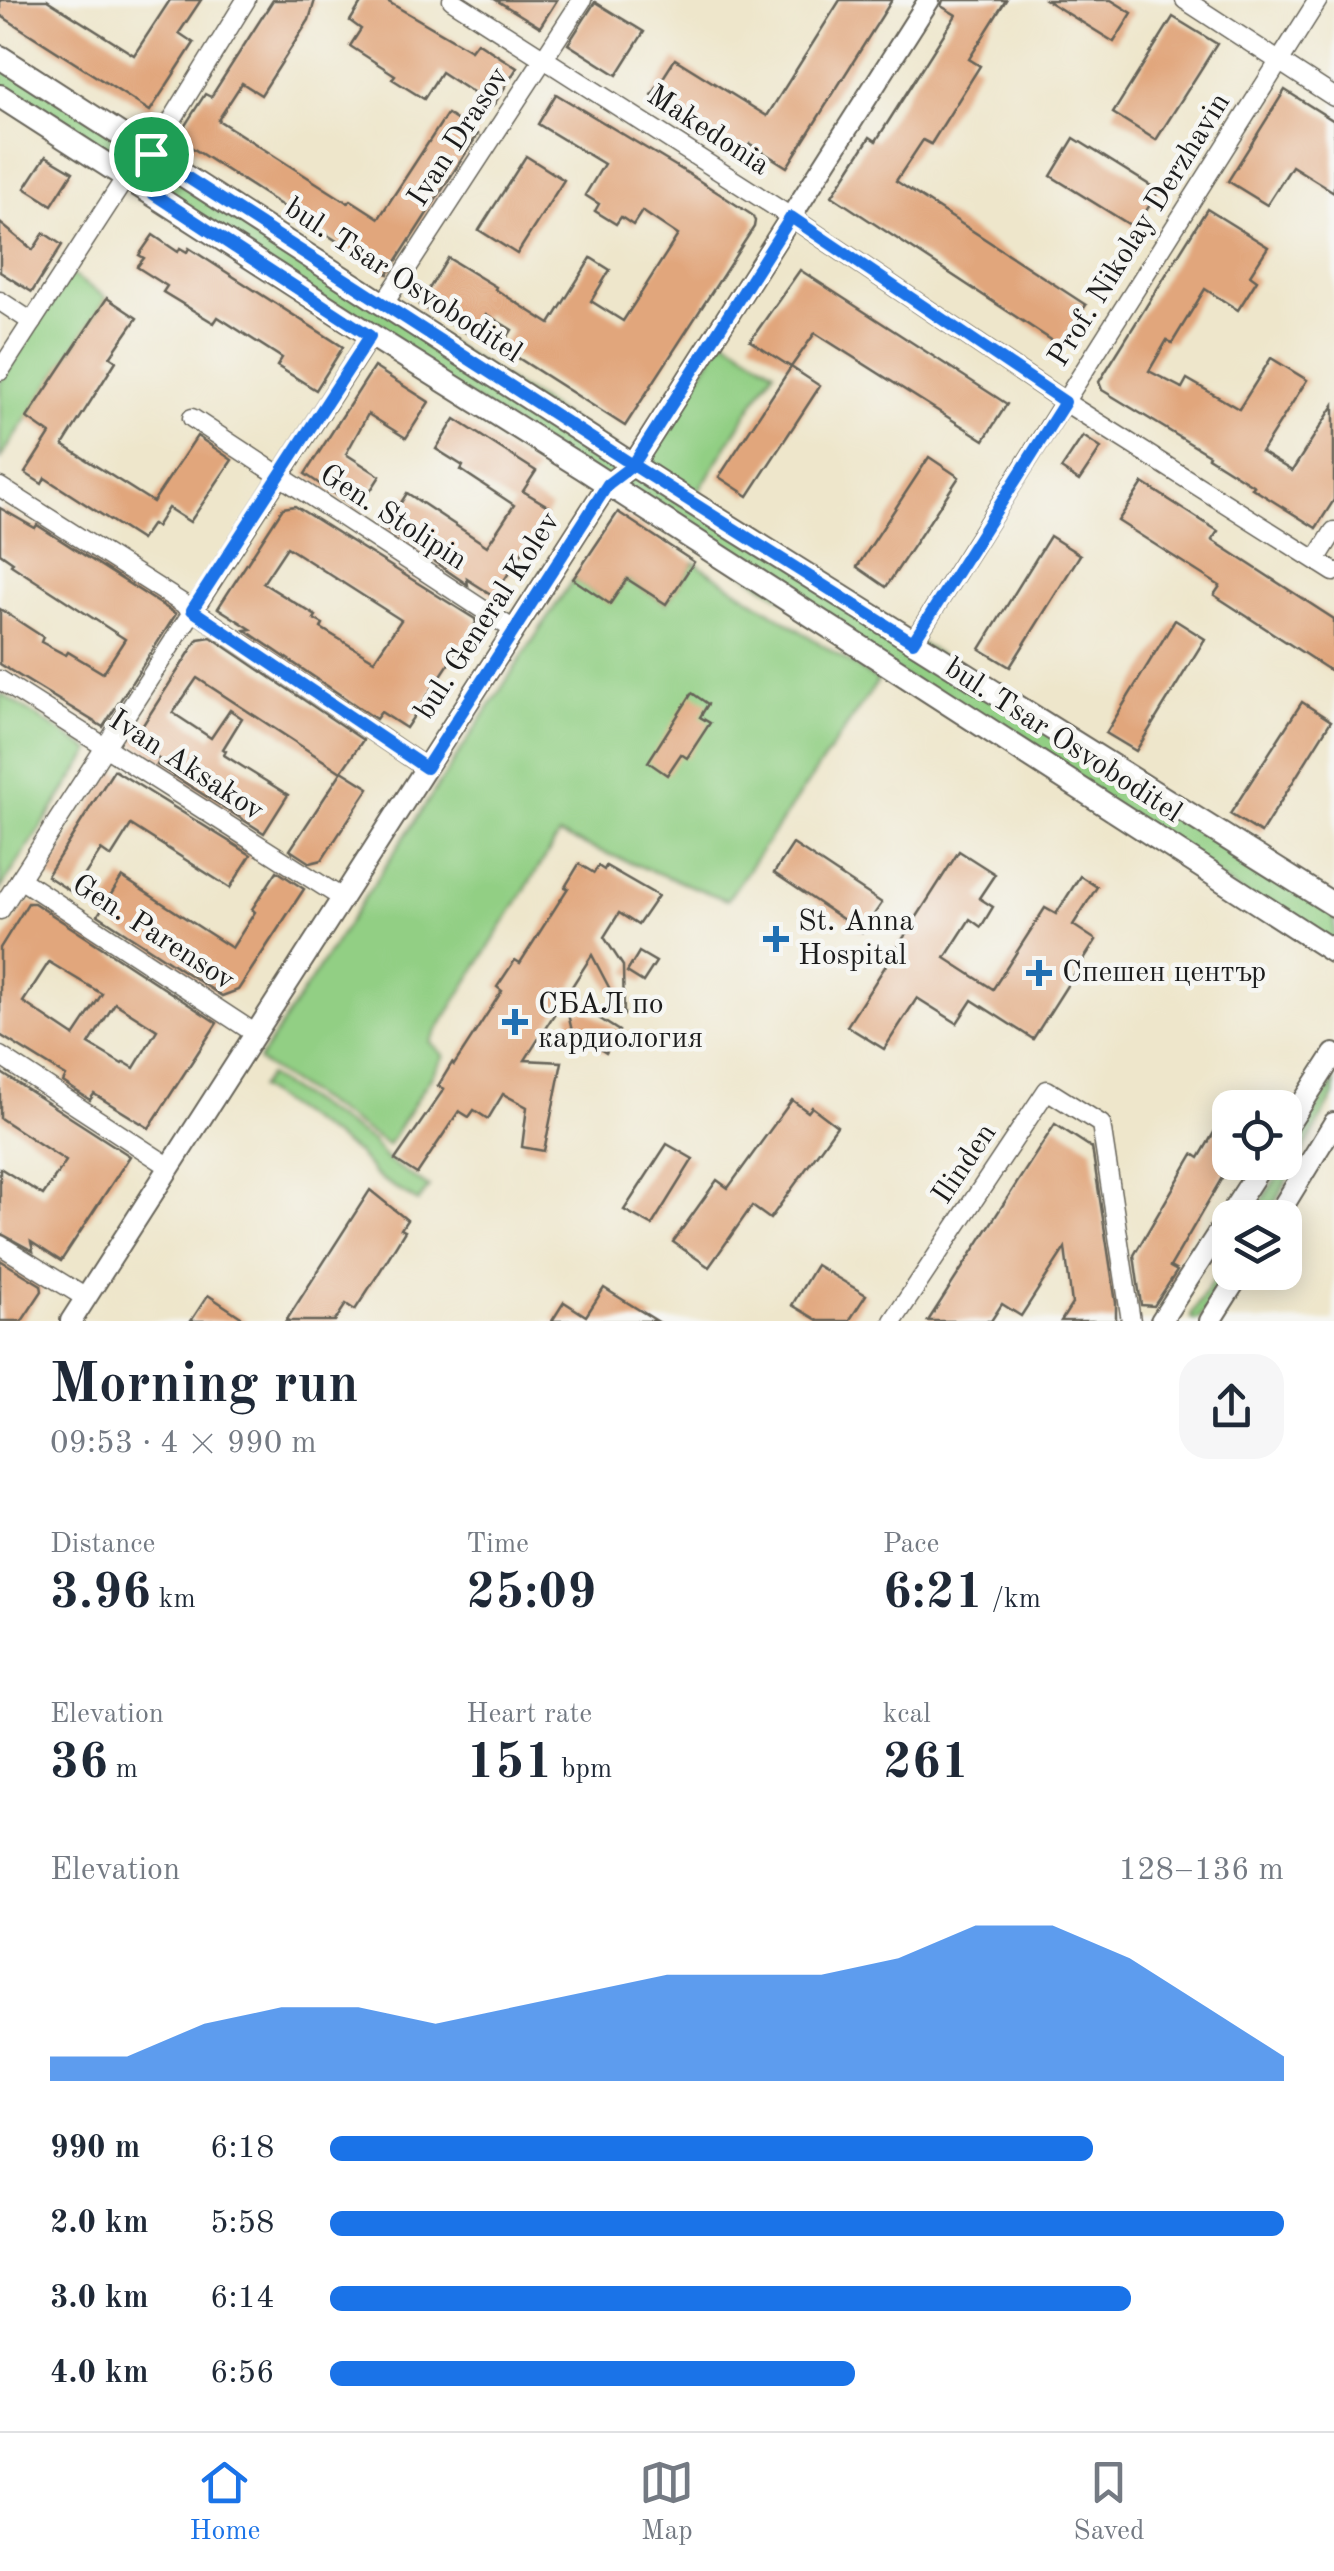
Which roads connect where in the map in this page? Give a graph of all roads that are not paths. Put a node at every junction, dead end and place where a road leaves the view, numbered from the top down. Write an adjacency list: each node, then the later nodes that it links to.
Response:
1 (246, 0): 12 (street)
2 (452, 0): 8 (street, Makedonia)
3 (582, 0): 8 (street, Ivan Drasov)
4 (929, 0): 14 (street, bul. General Kolev)
5 (1184, 0): 9 (street)
6 (1318, 0): 9 (street, Prof. Nikolay Derzhavin)
7 (0, 57): 12 (main road, bul. Tsar Osvoboditel)
8 (544, 58): 14 (street, Makedonia); 16 (street, Ivan Drasov)
9 (1279, 61): 11 (street); 20 (street, Prof. Nikolay Derzhavin)
10 (0, 96): 13 (main road, bul. Tsar Osvoboditel)
11 (1334, 96)
12 (151, 154): 13 (street); 16 (main road, bul. Tsar Osvoboditel)
13 (126, 176): 17 (street); 18 (main road, bul. Tsar Osvoboditel)
14 (791, 217): 20 (street, Makedonia); 22 (street, bul. General Kolev)
15 (0, 301): 17 (street)
16 (383, 305): 22 (main road, bul. Tsar Osvoboditel)
17 (32, 322): 19 (street)
18 (370, 336): 23 (street); 24 (main road, bul. Tsar Osvoboditel)
19 (0, 371)
20 (1065, 402): 27 (street, Makedonia); 31 (street, Prof. Nikolay Derzhavin)
21 (192, 418): 23 (street, Gen. Stolipin)
22 (633, 465): 24 (street, bul. General Kolev); 31 (main road, bul. Tsar Osvoboditel)
23 (280, 476): 29 (street); 30 (street, Gen. Stolipin)
24 (608, 484): 30 (street, bul. General Kolev); 36 (main road, bul. Tsar Osvoboditel)
25 (0, 487): 29 (street)
26 (1334, 531): 27 (street)
27 (1316, 560): 28 (street, Makedonia)
28 (1334, 572)
29 (192, 610): 33 (street); 34 (street)
30 (514, 630): 34 (street, bul. General Kolev)
31 (913, 642): 35 (main road, bul. Tsar Osvoboditel)
32 (0, 680): 33 (street, Ivan Aksakov)
33 (105, 747): 37 (street); 38 (street, Ivan Aksakov)
34 (426, 768): 38 (street, bul. General Kolev)
35 (1237, 842): 36 (main road); 39 (main road, bul. Tsar Osvoboditel)
36 (1216, 874): 41 (main road, bul. Tsar Osvoboditel)
37 (20, 879): 40 (street); 42 (street, Gen. Parensov)
38 (342, 898): 42 (street, bul. General Kolev)
39 (1334, 905)
40 (0, 910)
41 (1334, 952)
42 (256, 1034): 47 (street, bul. General Kolev)
43 (1334, 1054): 45 (street)
44 (0, 1056): 47 (street)
45 (1302, 1104)
46 (1334, 1123): 49 (street)
47 (170, 1167): 52 (street, bul. General Kolev)
48 (1252, 1180): 56 (street)
49 (1287, 1200)
50 (0, 1244): 52 (street)
51 (1230, 1290): 57 (street)
52 (86, 1298): 53 (street, bul. General Kolev)
53 (73, 1320)
54 (893, 1321): 55 (street, Ilinden)
55 (1131, 1321)
56 (1161, 1321)
57 (1210, 1321)

